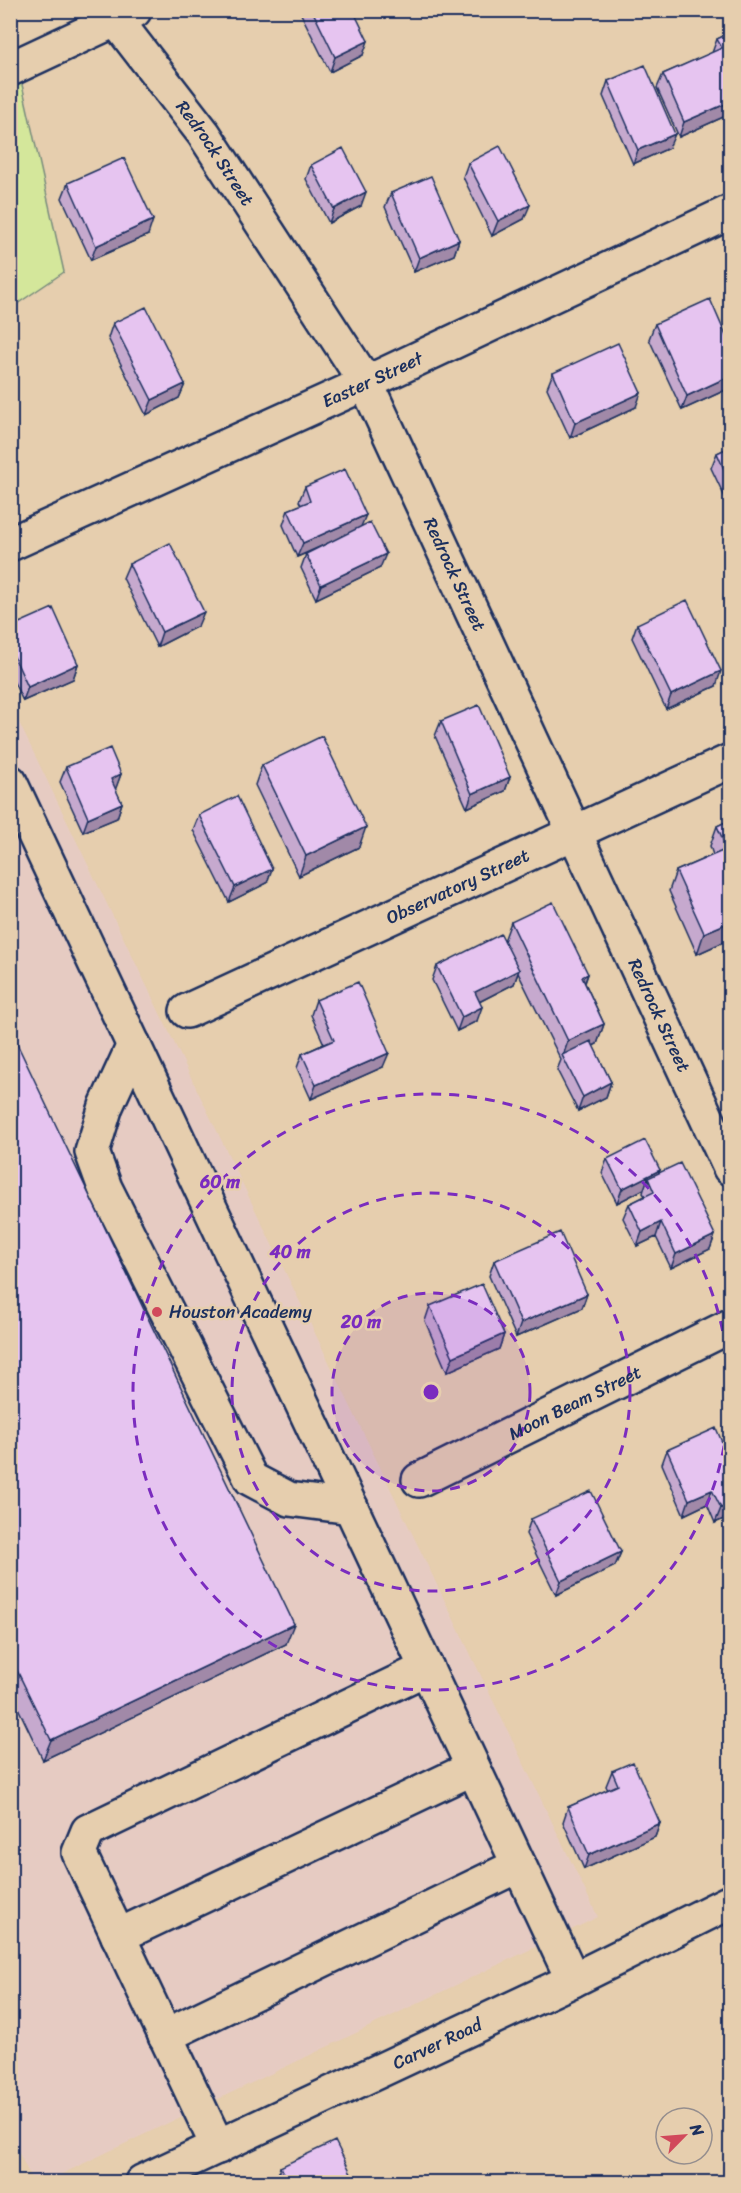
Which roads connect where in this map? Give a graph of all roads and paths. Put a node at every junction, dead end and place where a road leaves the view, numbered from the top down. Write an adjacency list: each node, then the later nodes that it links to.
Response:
1 (125, 15): 2 (street); 4 (street, Redrock Street)
2 (10, 69)
3 (730, 212): 4 (street, Easter Street)
4 (366, 383): 5 (street, Easter Street); 9 (street, Redrock Street)
5 (10, 544)
6 (730, 761): 9 (street, Observatory Street)
7 (10, 782): 8 (street)
8 (18, 819): 11 (street)
9 (576, 834): 10 (street, Observatory Street); 12 (street, Redrock Street)
10 (187, 1011)
11 (134, 1045): 15 (street); 15 (street)
12 (730, 1168)
13 (730, 1326): 14 (street, Moon Beam Street)
14 (419, 1480)
15 (351, 1507): 16 (street)
16 (427, 1668): 17 (street); 20 (street)
17 (473, 1768): 18 (street); 20 (street)
18 (519, 1865): 21 (street); 22 (street)
19 (730, 1902): 21 (street, Carver Road)
20 (118, 1936): 22 (street)
21 (573, 1980): 23 (street, Carver Road)
22 (165, 2036): 23 (street)
23 (218, 2147): 24 (street, Carver Road)
24 (159, 2179)

